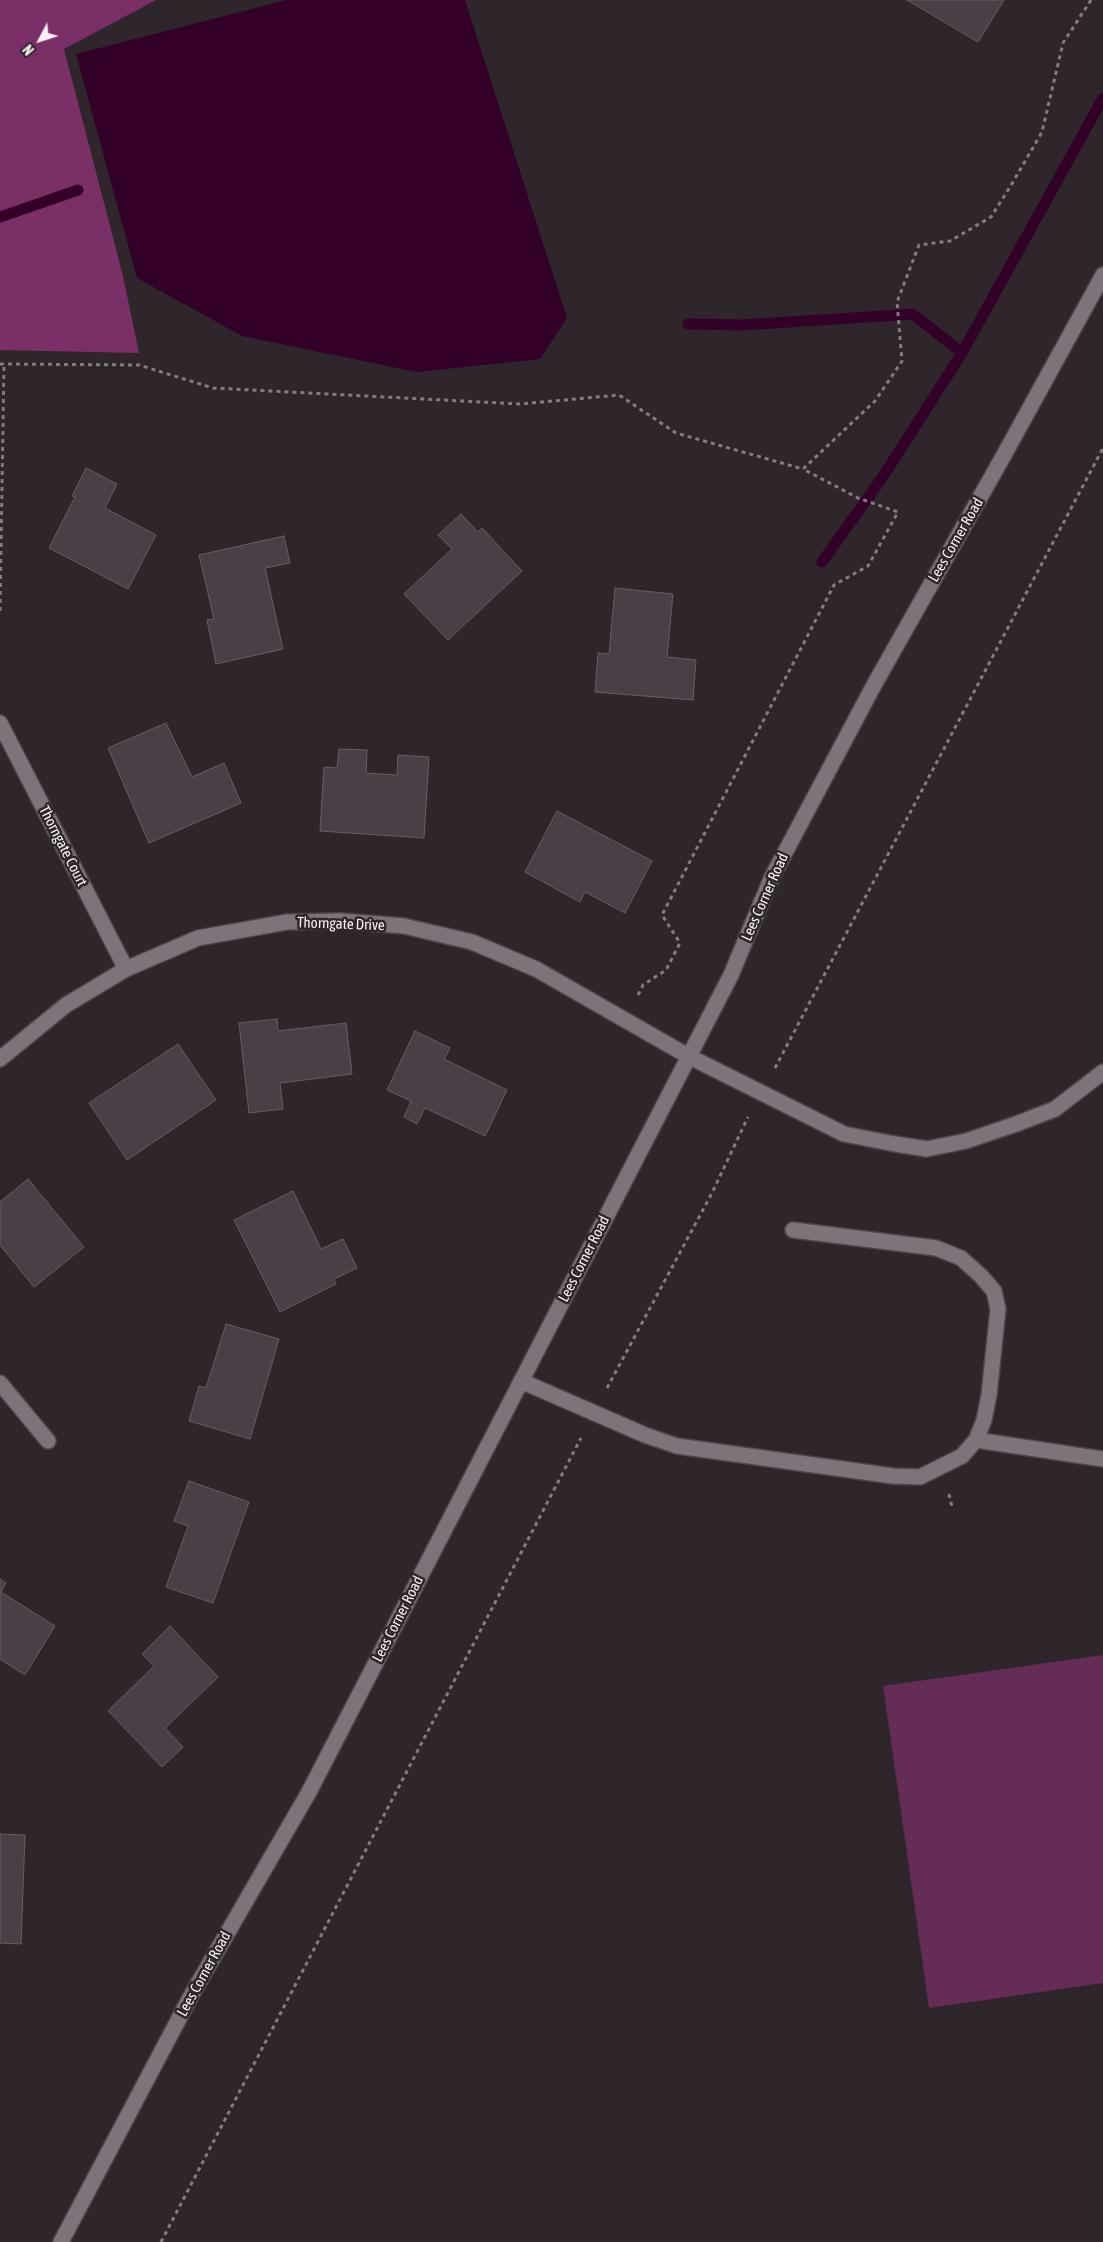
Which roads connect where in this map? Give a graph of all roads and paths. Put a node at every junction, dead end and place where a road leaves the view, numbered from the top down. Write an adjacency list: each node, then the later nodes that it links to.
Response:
1 (1091, 0): 5 (path)
2 (1103, 274): 10 (street, Lees Corner Road)
3 (2, 364): 5 (path); 6 (path)
4 (1103, 448): 13 (path)
5 (803, 469): 9 (path)
6 (0, 611)
7 (0, 723): 8 (street, Thorngate Court)
8 (126, 969): 9 (street, Thorngate Drive); 11 (street, Thorngate Drive)
9 (624, 1020): 10 (street, Thorngate Drive)
10 (688, 1056): 13 (street, Thorngate Drive); 15 (street, Lees Corner Road)
11 (0, 1059)
12 (1103, 1072): 13 (street, Thorngate Drive)
13 (761, 1092): 17 (path)
14 (793, 1230): 18 (street)
15 (521, 1381): 17 (street); 21 (street, Lees Corner Road)
16 (0, 1382): 19 (street)
17 (593, 1412): 18 (street); 22 (path)
18 (976, 1440): 20 (street)
19 (48, 1441)
20 (1103, 1460)
21 (61, 2242)
22 (161, 2242)

